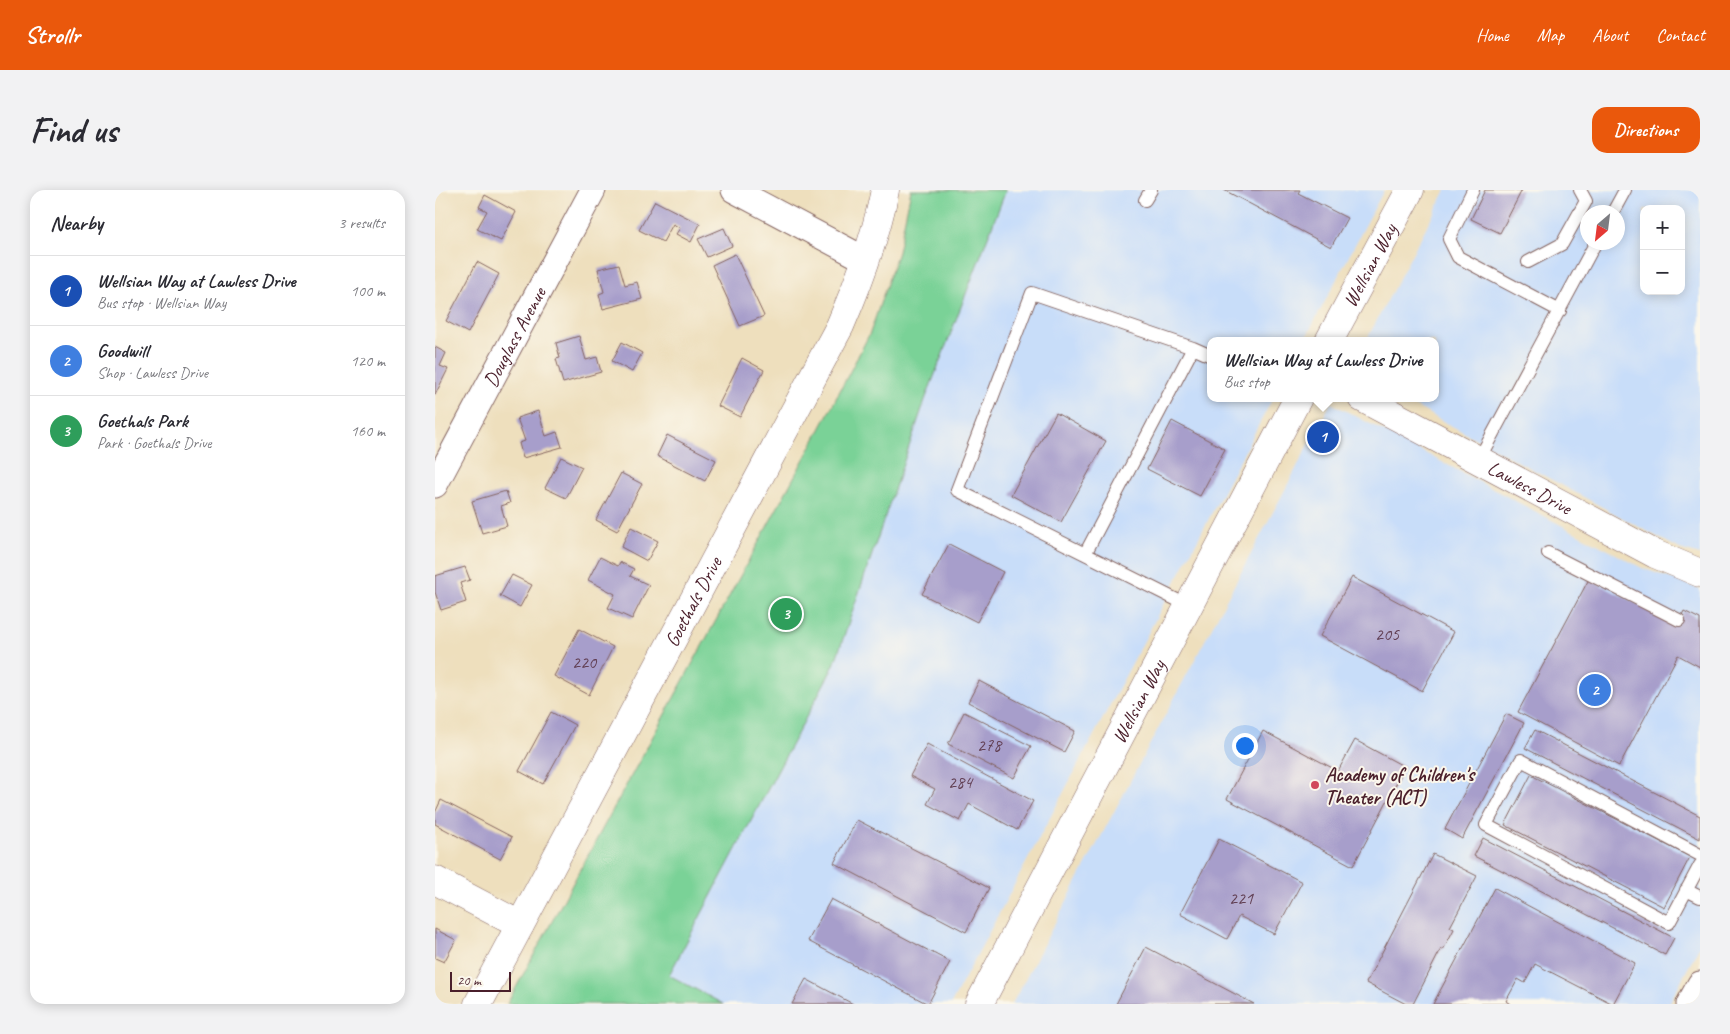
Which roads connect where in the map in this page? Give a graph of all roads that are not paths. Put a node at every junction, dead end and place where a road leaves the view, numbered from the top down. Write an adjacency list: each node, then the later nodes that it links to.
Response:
1 (593, 190): 19 (street, Douglass Avenue)
2 (734, 190): 10 (street)
3 (885, 190): 10 (street, Goethals Drive)
4 (1409, 190): 13 (street, Wellsian Way)
5 (1473, 190): 12 (lane)
6 (1580, 190): 11 (lane)
7 (1625, 190): 8 (lane)
8 (1617, 205)
9 (1592, 250): 12 (lane)
10 (866, 260): 30 (street, Goethals Drive)
11 (1528, 262)
12 (1560, 310): 18 (lane)
13 (1331, 337)
14 (1193, 348): 15 (lane); 21 (lane); 21 (lane)
15 (1207, 354)
16 (1296, 402): 23 (street, Wellsian Way)
17 (1369, 402): 18 (street, Lawless Drive)
18 (1478, 461): 22 (street, Lawless Drive)
19 (435, 484)
20 (1548, 552): 24 (lane)
21 (1085, 554): 23 (lane)
22 (1700, 573)
23 (1189, 606): 33 (street, Wellsian Way)
24 (1679, 620)
25 (1700, 856): 28 (lane)
26 (1700, 865): 28 (lane)
27 (435, 880): 30 (street)
28 (1686, 890): 29 (lane)
29 (1700, 897)
30 (520, 925): 32 (street, Goethals Drive)
31 (1700, 984): 34 (street)
32 (478, 1004)
33 (979, 1004)
34 (1689, 1004)

